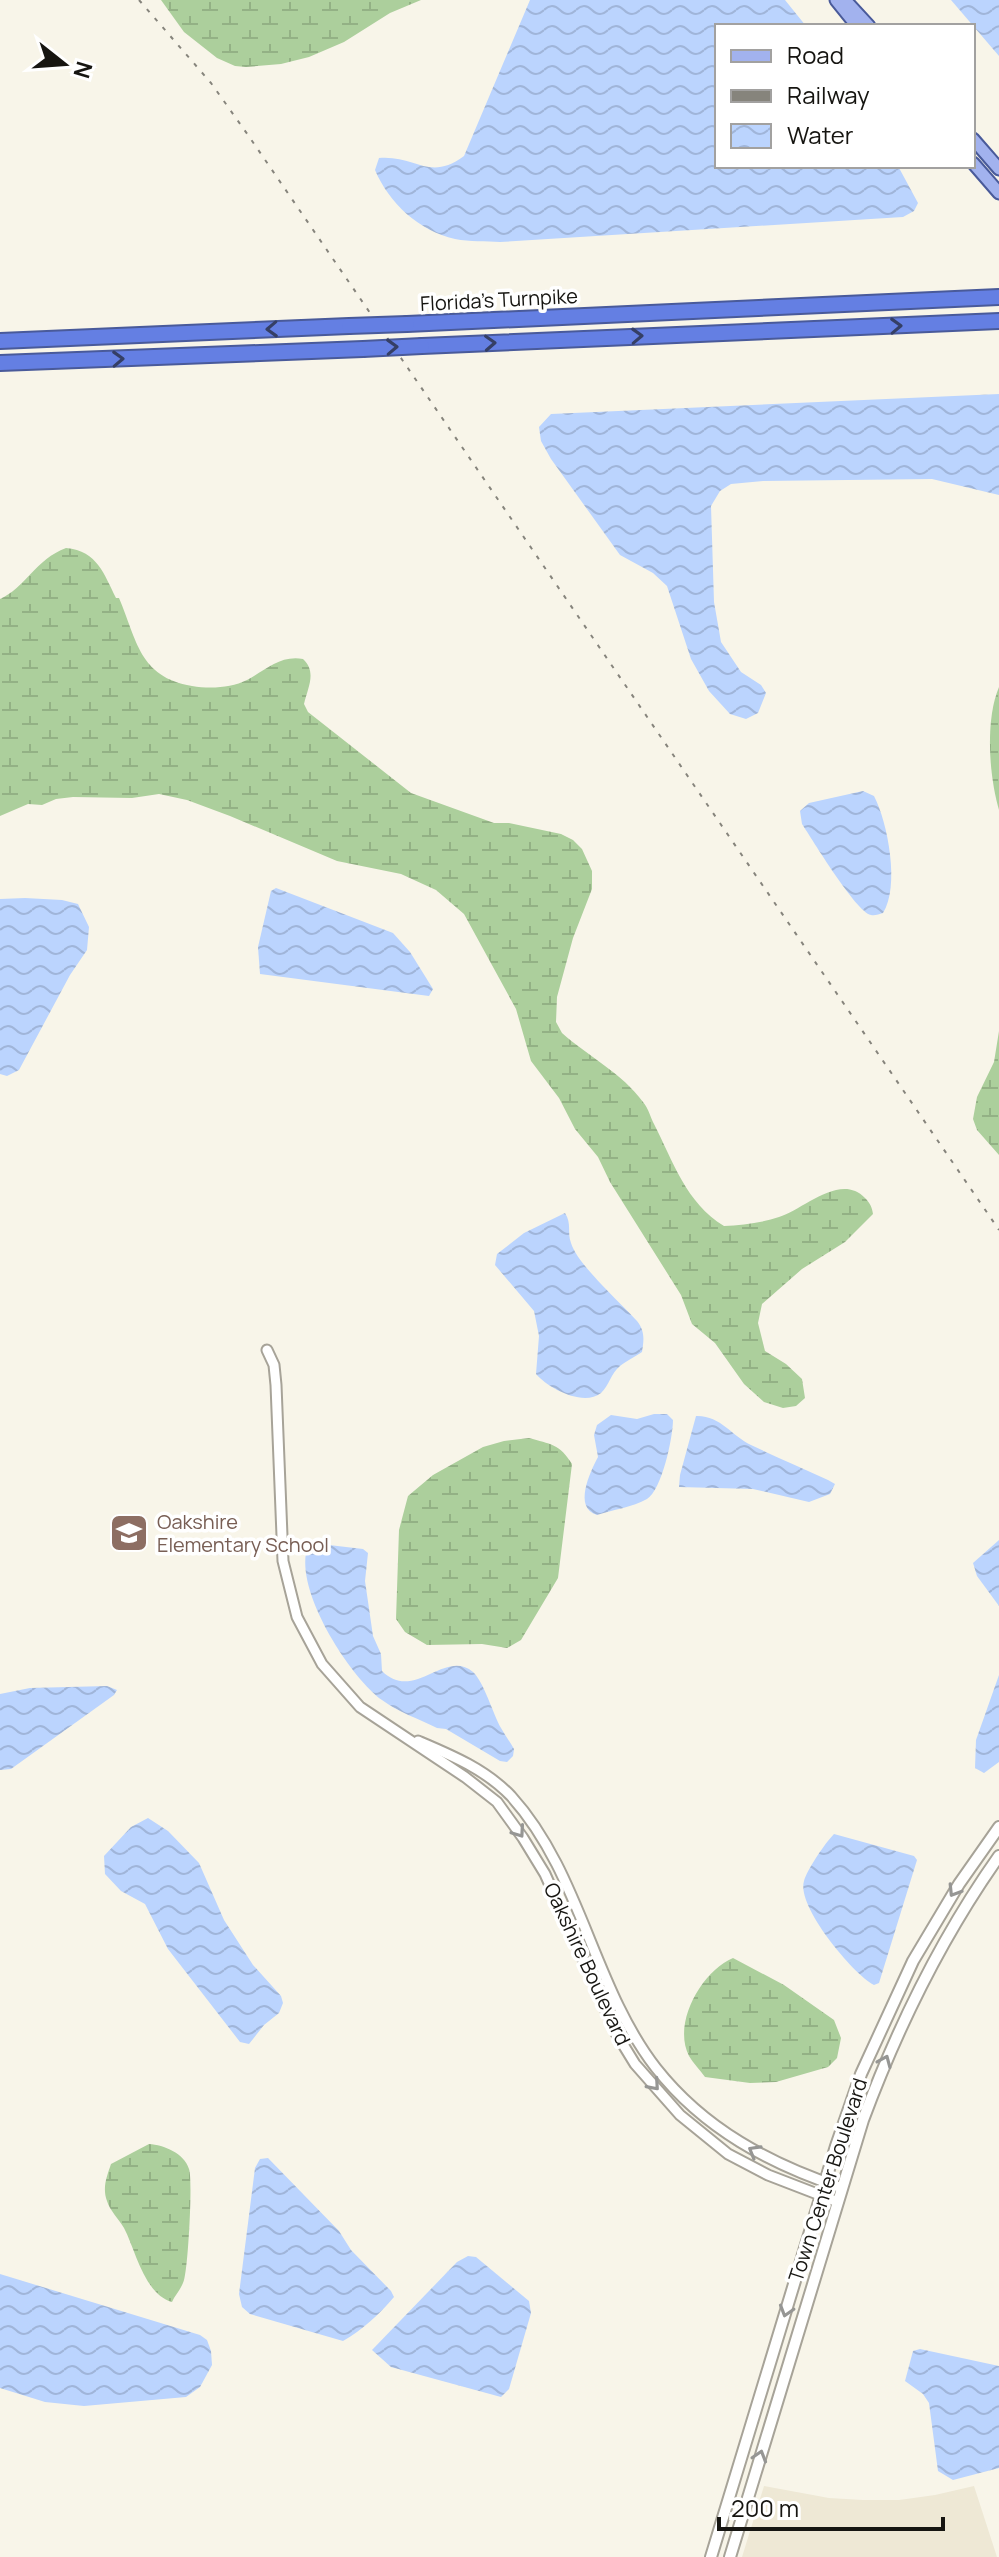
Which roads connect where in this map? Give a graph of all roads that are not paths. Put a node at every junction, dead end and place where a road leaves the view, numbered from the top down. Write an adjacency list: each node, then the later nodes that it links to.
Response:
1 (836, 0): 3 (main road)
2 (845, 0): 4 (main road)
3 (855, 24)
4 (867, 24)
5 (975, 141): 7 (main road)
6 (975, 165): 8 (main road)
7 (999, 169)
8 (999, 193)
9 (999, 297): 11 (highway, Florida's Turnpike, one-way to 11, bridge)
10 (999, 321): 12 (highway, Florida's Turnpike, one-way to 10, bridge)
11 (0, 341)
12 (0, 363)
13 (267, 1350): 14 (street, Oakshire Boulevard)
14 (393, 1730): 19 (street, Oakshire Boulevard, one-way to 14); 21 (street, Oakshire Boulevard, one-way to 21)
15 (999, 1827): 17 (main road, Town Center Boulevard, one-way to 17)
16 (999, 1856): 18 (main road, Town Center Boulevard)
17 (930, 1930): 18 (street); 19 (main road, Town Center Boulevard)
18 (946, 1939): 20 (main road, Town Center Boulevard, one-way to 18)
19 (825, 2183): 20 (street, Oakshire Boulevard); 21 (main road, Town Center Boulevard)
20 (842, 2188): 22 (main road, Town Center Boulevard)
21 (821, 2196): 22 (street, Oakshire Boulevard); 23 (main road, Town Center Boulevard, one-way to 23)
22 (838, 2202): 24 (main road, Town Center Boulevard, one-way to 22)
23 (727, 2506): 24 (street); 25 (main road, Town Center Boulevard)
24 (744, 2511): 26 (main road, Town Center Boulevard)
25 (711, 2557)
26 (730, 2557)

